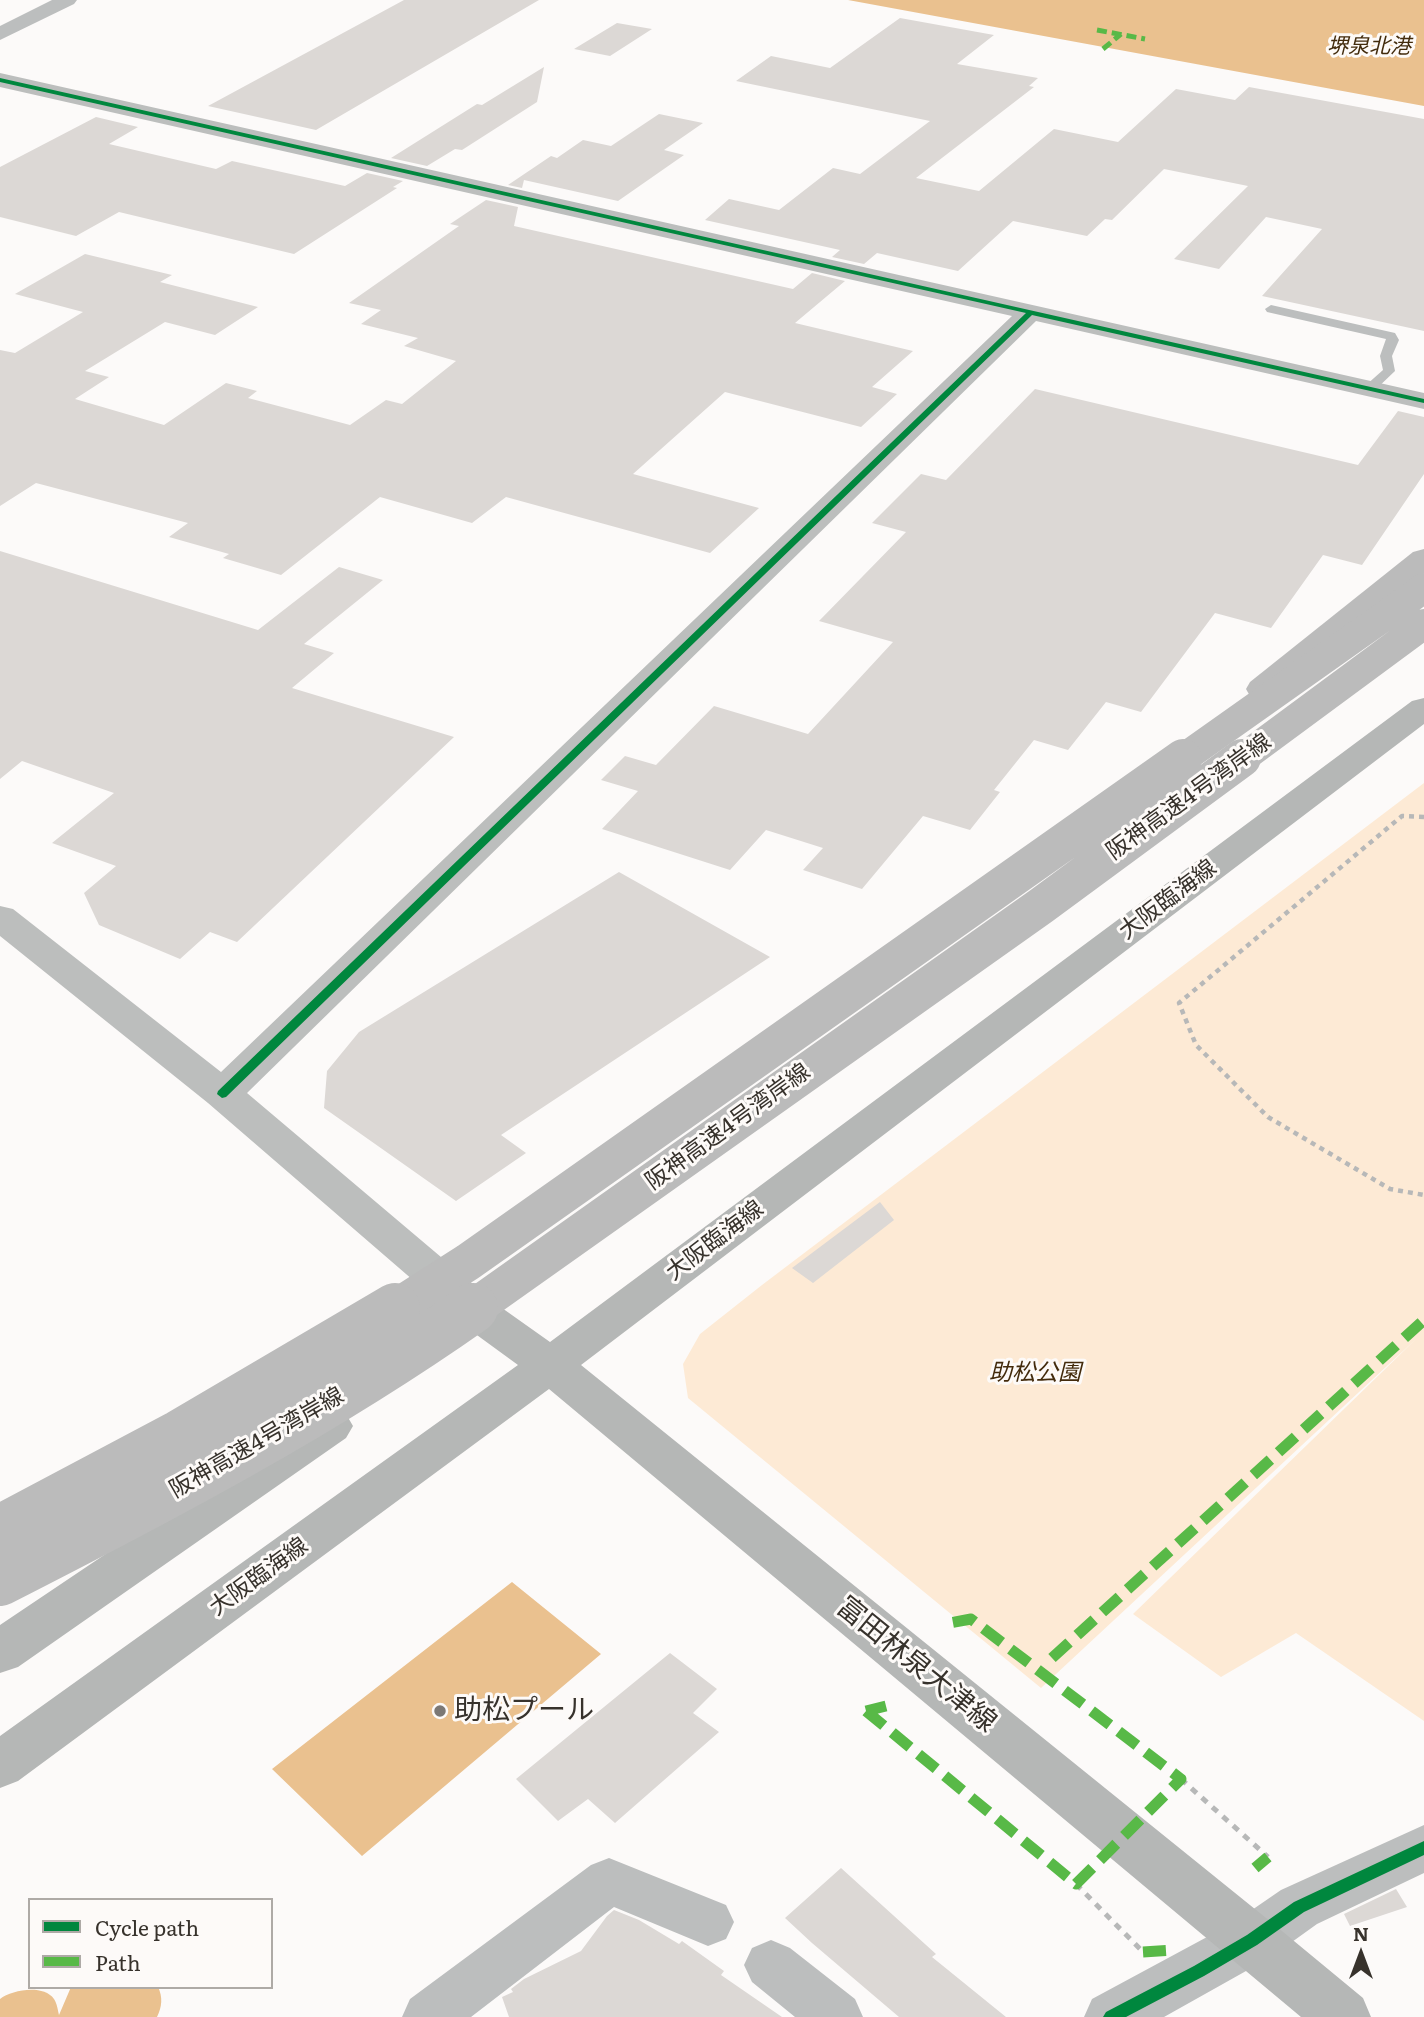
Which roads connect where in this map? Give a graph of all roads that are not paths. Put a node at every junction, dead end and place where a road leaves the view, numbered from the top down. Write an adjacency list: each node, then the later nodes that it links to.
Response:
1 (66, 0): 2 (street)
2 (0, 34)
3 (0, 79): 5 (street)
4 (1271, 309): 6 (lane)
5 (1030, 313): 6 (street); 19 (street)
6 (1369, 389): 7 (street)
7 (1424, 401)
8 (1424, 558): 16 (highway, bridge)
9 (1424, 579): 15 (main road)
10 (1424, 588): 16 (highway, 阪神高速4号湾岸線, bridge)
11 (1424, 624): 17 (highway, 阪神高速4号湾岸線, bridge)
12 (1424, 641): 15 (main road)
13 (1424, 646): 17 (highway, bridge)
14 (1424, 708): 21 (main road, 大阪臨海線)
15 (1252, 766): 20 (main road)
16 (1167, 769): 22 (highway, 阪神高速4号湾岸線, bridge)
17 (1041, 906): 23 (highway, 阪神高速4号湾岸線, bridge)
18 (0, 917): 19 (street)
19 (222, 1094): 20 (street)
20 (486, 1319): 21 (main road, 富田林泉大津線); 24 (main road)
21 (550, 1365): 25 (main road, 大阪臨海線); 28 (main road, 富田林泉大津線)
22 (0, 1530)
23 (0, 1581)
24 (0, 1652)
25 (0, 1765)
26 (1424, 1848): 28 (street)
27 (708, 1922): 31 (street)
28 (1252, 1940): 30 (main road, 富田林泉大津線); 33 (street)
29 (771, 1965): 32 (street)
30 (1339, 2014)
31 (429, 2017)
32 (835, 2017)
33 (1111, 2017)

